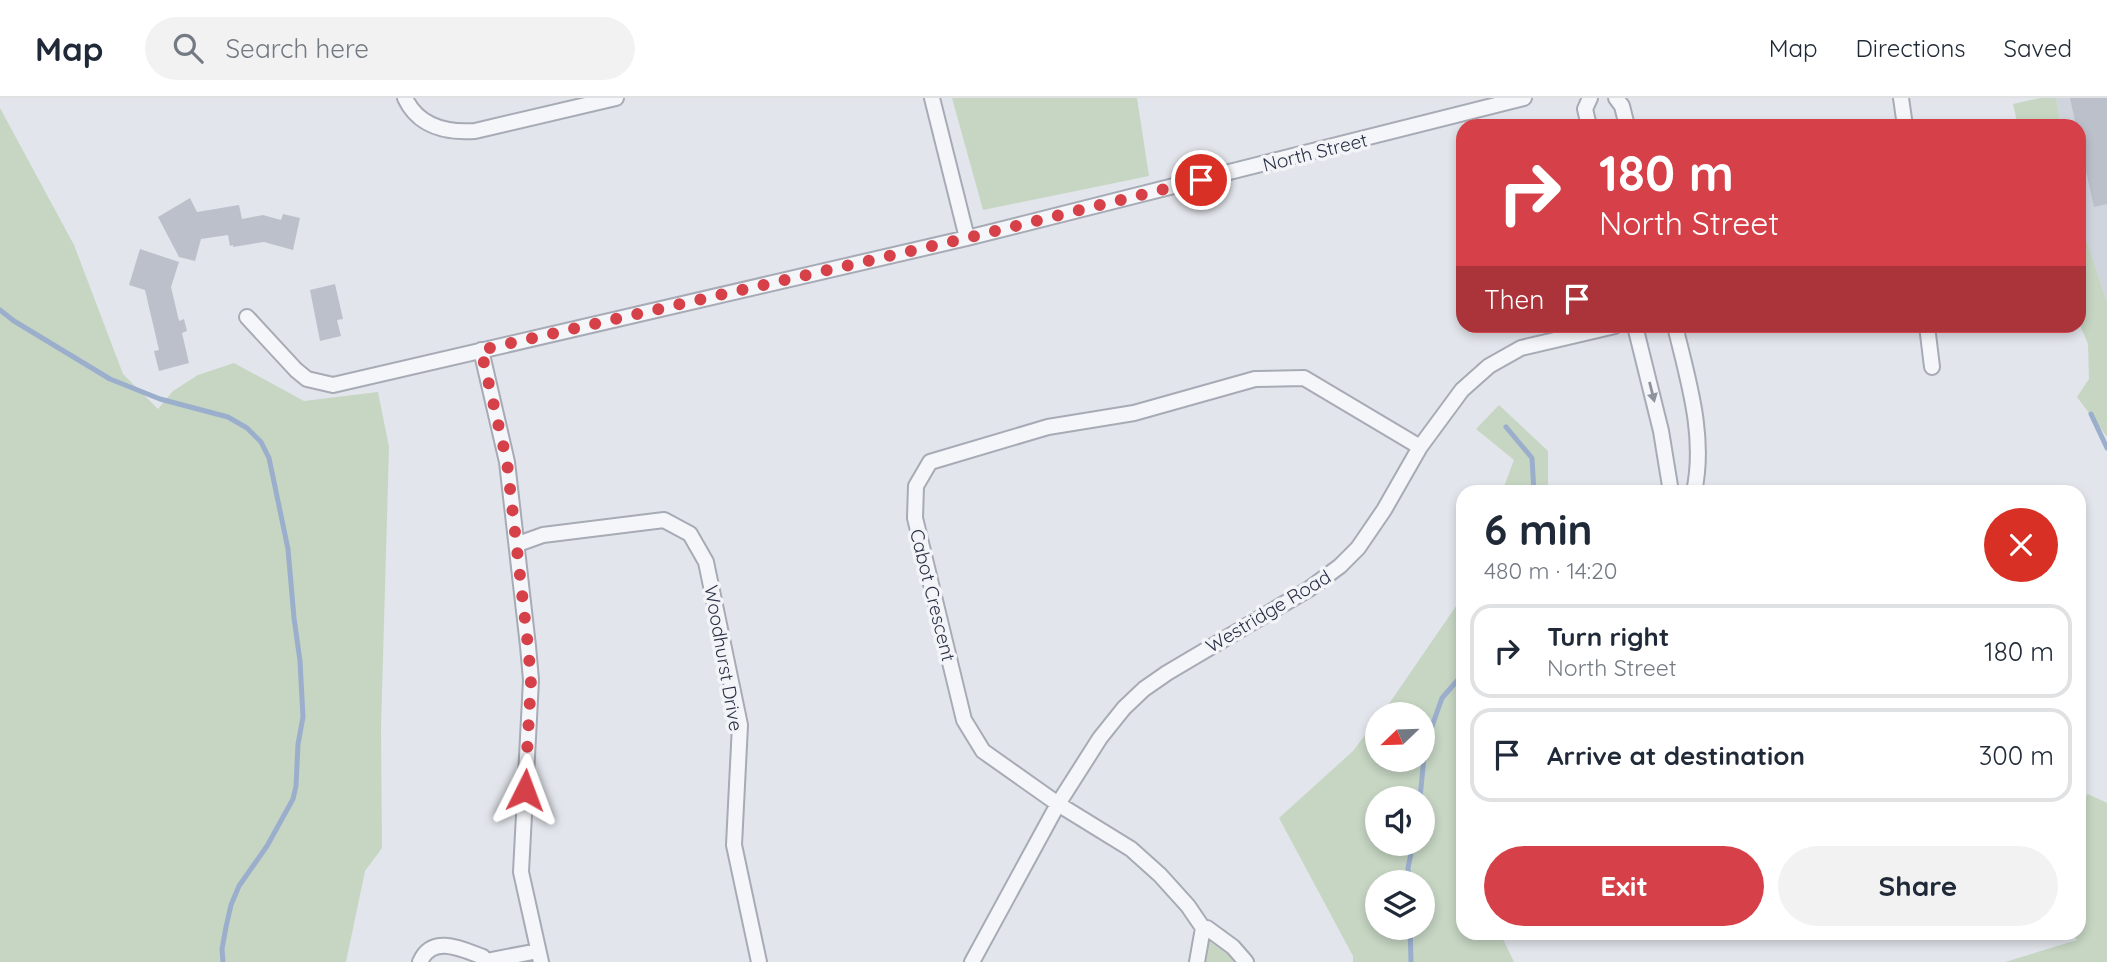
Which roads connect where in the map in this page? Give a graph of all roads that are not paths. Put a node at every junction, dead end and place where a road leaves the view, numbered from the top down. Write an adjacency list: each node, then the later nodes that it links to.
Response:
1 (405, 98): 2 (street)
2 (616, 98)
3 (932, 98): 11 (street)
4 (1524, 98): 11 (street, North Street)
5 (1590, 98): 8 (street)
6 (1616, 98): 9 (street)
7 (1901, 98): 10 (street)
8 (1587, 119)
9 (1625, 119)
10 (1904, 119)
11 (967, 238): 17 (street, North Street)
12 (247, 317): 17 (street, North Street)
13 (1585, 333): 19 (street, Westridge Road)
14 (1637, 333): 20 (street, one-way to 20)
15 (1677, 333): 21 (street)
16 (1928, 333): 18 (street)
17 (481, 350): 22 (street)
18 (1931, 367)
19 (1420, 447): 23 (street, Westridge Road); 23 (street, Cabot Crescent)
20 (1670, 485)
21 (1695, 485)
22 (518, 544): 25 (street); 28 (street, Woodhurst Drive)
23 (1058, 804): 24 (street, Cabot Crescent); 29 (street, Westridge Road)
24 (1203, 928): 30 (street); 31 (street, Cabot Crescent)
25 (539, 957): 26 (street)
26 (486, 961): 27 (street)
27 (421, 962)
28 (760, 962)
29 (972, 962)
30 (1197, 962)
31 (1245, 962)

